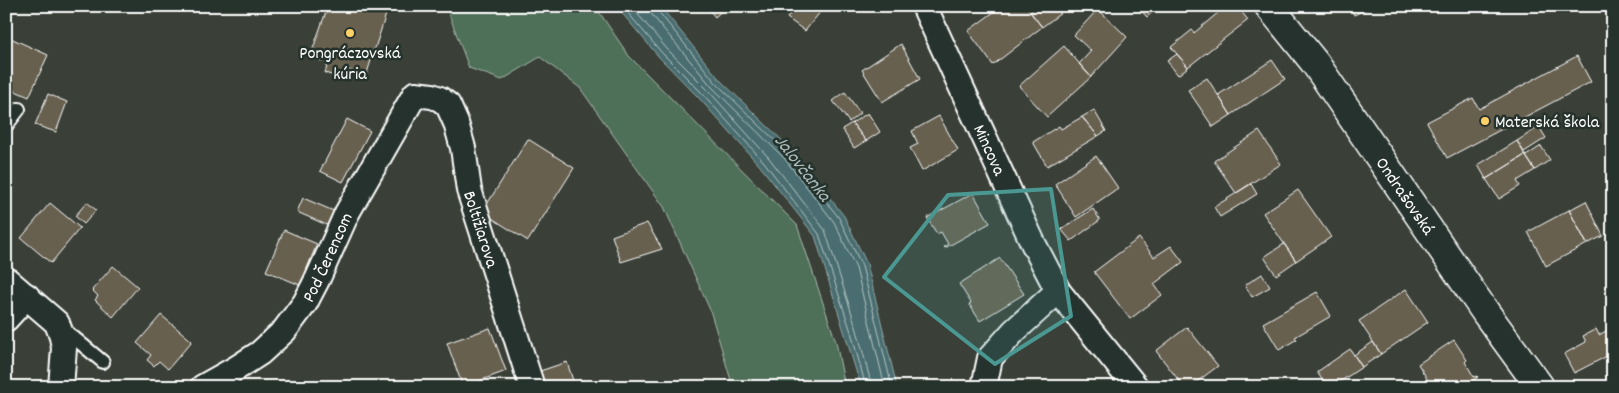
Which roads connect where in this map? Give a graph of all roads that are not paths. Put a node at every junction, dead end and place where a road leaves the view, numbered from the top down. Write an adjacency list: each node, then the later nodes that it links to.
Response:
1 (924, 6): 7 (street, Mincova)
2 (1269, 6): 17 (street, Ondrašovská)
3 (414, 94): 13 (street, Pod Čerencom); 14 (street, Boltižiarova)
4 (19, 110): 5 (lane)
5 (6, 126)
6 (6, 279): 8 (street)
7 (1058, 291): 15 (street); 16 (street, Mincova)
8 (27, 296): 9 (street); 10 (street)
9 (6, 319)
10 (57, 323): 11 (lane); 12 (street)
11 (103, 362)
12 (61, 387)
13 (203, 387)
14 (532, 387)
15 (984, 387)
16 (1136, 387)
17 (1540, 387)

